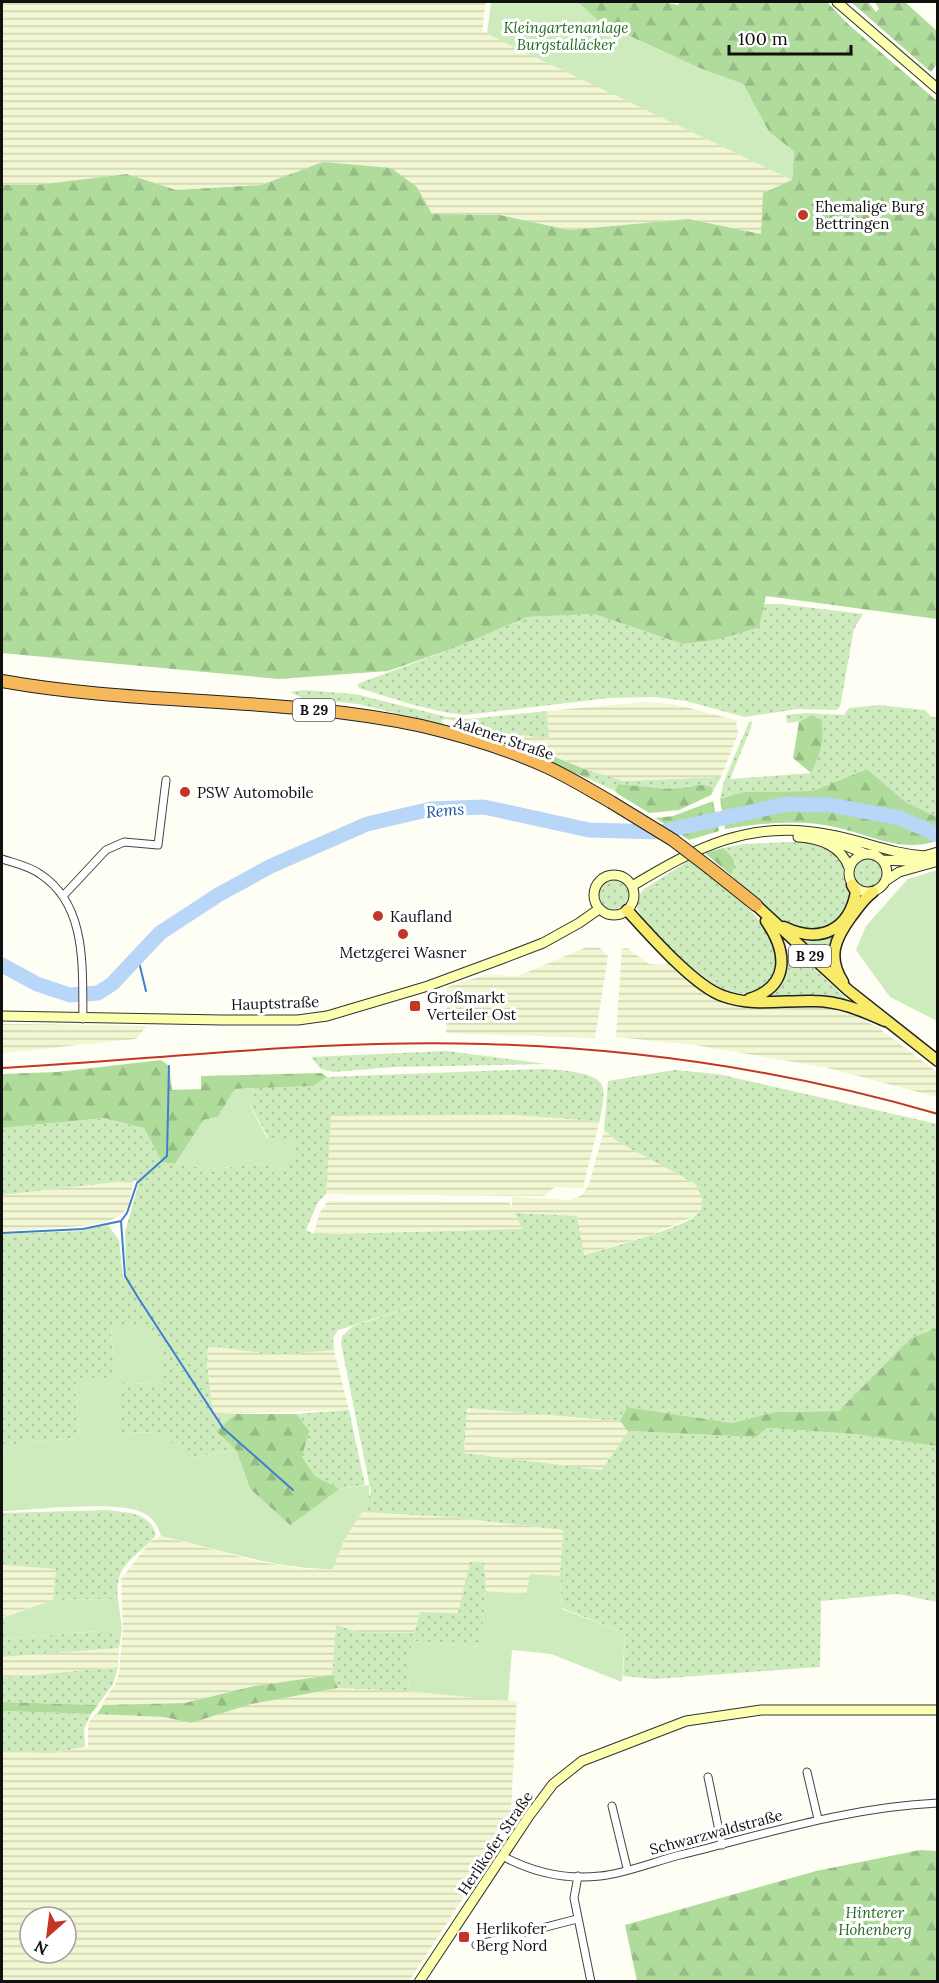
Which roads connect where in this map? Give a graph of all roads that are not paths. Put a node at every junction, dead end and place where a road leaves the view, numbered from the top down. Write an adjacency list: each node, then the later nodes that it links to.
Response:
1 (837, 2): 2 (main road)
2 (938, 89)
3 (2, 681): 17 (highway, Aalener Straße / B 29, bridge)
4 (166, 780): 16 (street)
5 (810, 832): 6 (main road); 7 (main road); 8 (main road)
6 (693, 851): 11 (main road); 14 (main road)
7 (866, 854): 10 (main road); 11 (main road)
8 (934, 856): 10 (main road); 12 (main road)
9 (2, 858): 16 (street)
10 (882, 860): 12 (main road)
11 (849, 868): 13 (main road)
12 (886, 880): 15 (main road)
13 (852, 885): 15 (main road); 20 (main road)
14 (632, 886): 18 (main road); 19 (main road)
15 (873, 892): 21 (main road)
16 (64, 895): 24 (street)
17 (756, 905): 20 (main road, Aalener Straße / B 29); 22 (main road)
18 (599, 909): 19 (main road); 24 (main road, Hauptstraße)
19 (627, 910): 22 (main road)
20 (773, 921): 21 (main road, Aalener Straße / B 29)
21 (848, 990): 25 (main road, Aalener Straße / B 29)
22 (745, 1000): 25 (main road)
23 (2, 1016): 24 (main road, Hauptstraße)
24 (83, 1019)
25 (885, 1021): 26 (main road, Aalener Straße / B 29)
26 (938, 1061)
27 (938, 1710): 34 (main road, Herlikofer Straße)
28 (807, 1772): 32 (street)
29 (708, 1777): 33 (street)
30 (938, 1803): 32 (street, Schwarzwaldstraße)
31 (612, 1806): 35 (street)
32 (818, 1819): 33 (street, Schwarzwaldstraße)
33 (722, 1845): 35 (street, Schwarzwaldstraße)
34 (504, 1857): 36 (street, Schwarzwaldstraße); 39 (main road, Herlikofer Straße)
35 (627, 1869): 36 (street, Schwarzwaldstraße)
36 (578, 1876): 37 (street)
37 (577, 1919): 38 (street); 40 (street)
38 (476, 1945)
39 (419, 1982)
40 (591, 1982)

